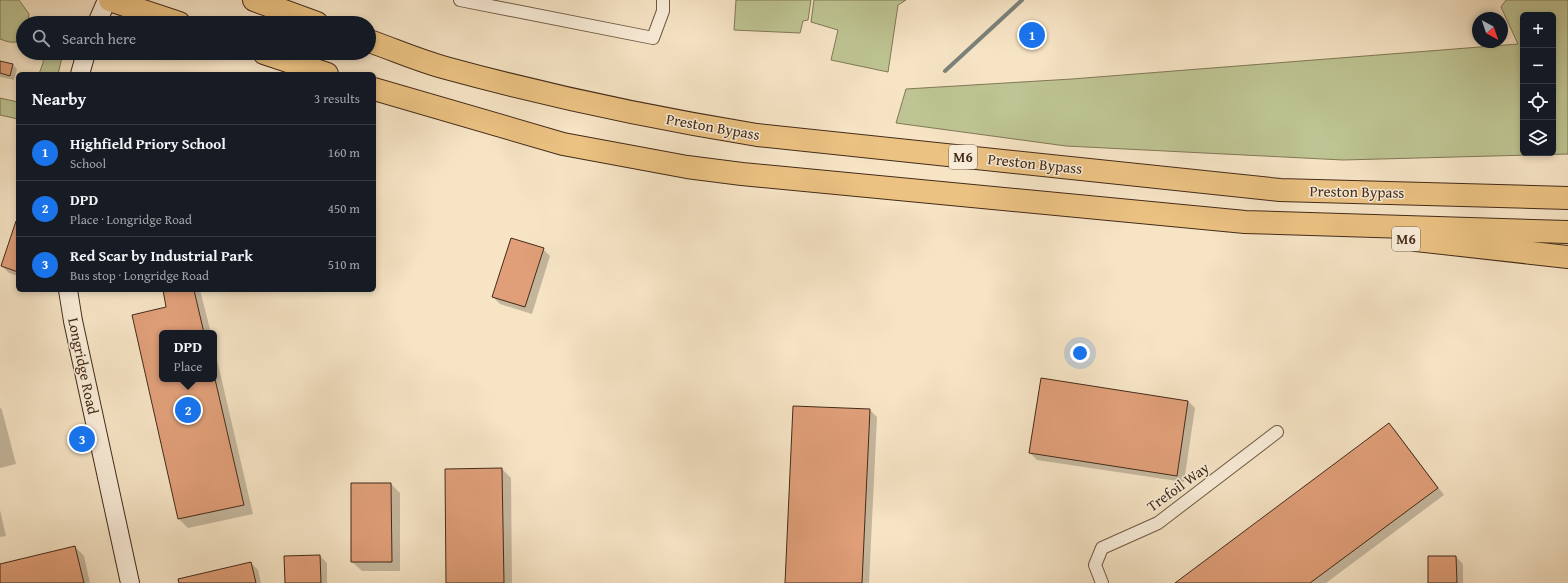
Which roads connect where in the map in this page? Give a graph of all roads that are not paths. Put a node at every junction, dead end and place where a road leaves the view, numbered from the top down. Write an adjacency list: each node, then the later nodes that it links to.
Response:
1 (107, 0): 6 (main road)
2 (110, 0): 7 (highway)
3 (254, 0): 8 (highway)
4 (460, 0): 5 (street)
5 (663, 0)
6 (100, 16)
7 (158, 16)
8 (299, 16)
9 (376, 43): 16 (highway, Preston Bypass / M6)
10 (84, 60): 12 (main road)
11 (285, 60): 13 (highway)
12 (81, 72)
13 (320, 72)
14 (376, 90): 18 (highway, M6)
15 (1568, 183): 16 (highway, M6)
16 (1302, 190): 17 (highway, Preston Bypass / M6)
17 (1568, 198)
18 (1245, 222): 19 (highway, M6); 20 (highway, M6)
19 (1568, 232)
20 (1568, 257)
21 (68, 292): 23 (main road, Longridge Road)
22 (1278, 432): 24 (street, Trefoil Way)
23 (130, 583)
24 (1102, 583)

